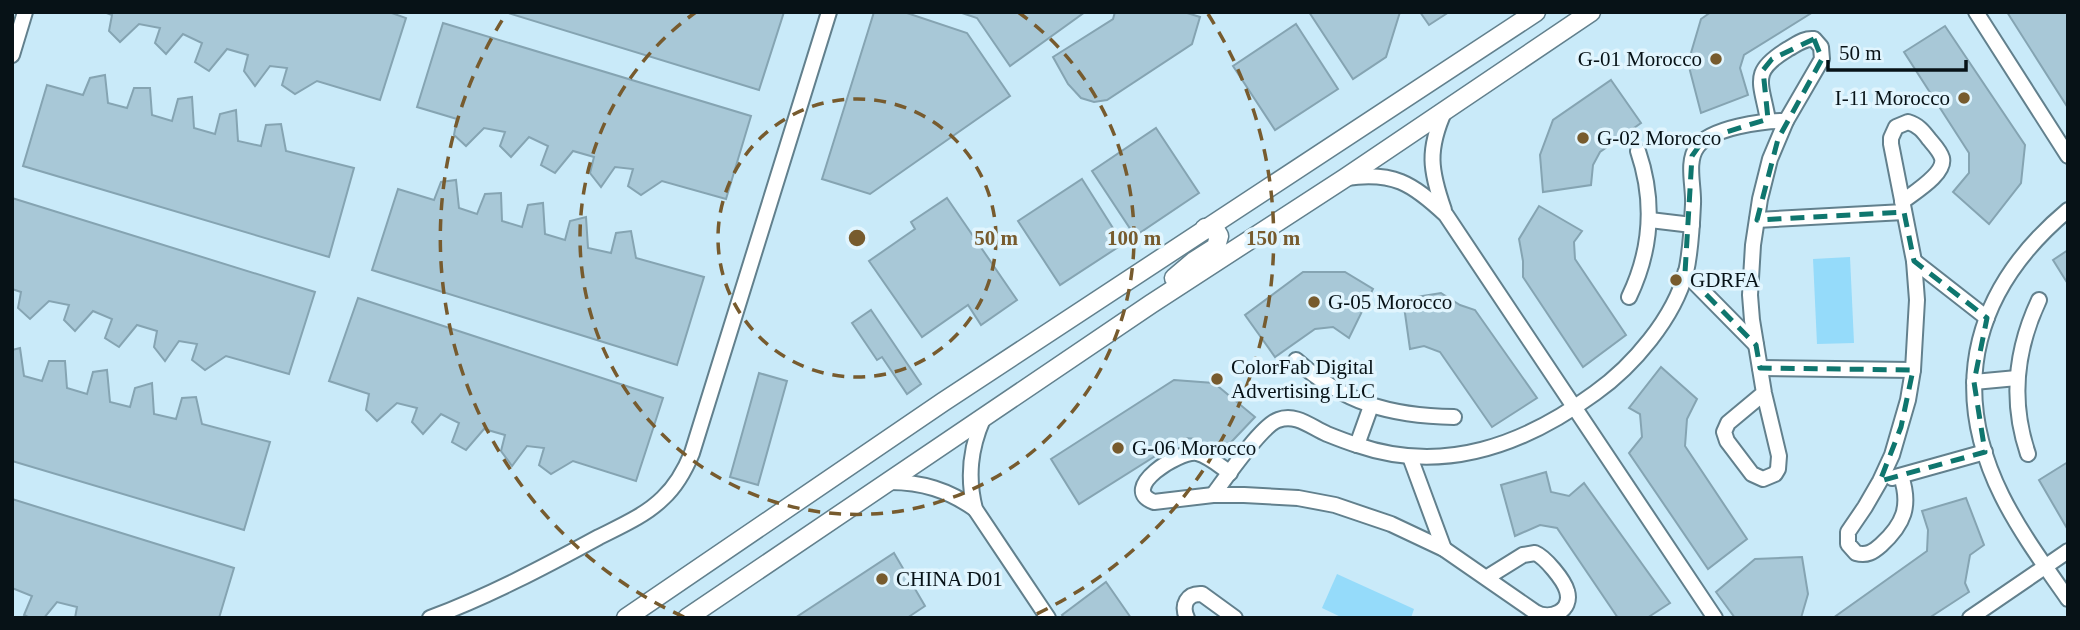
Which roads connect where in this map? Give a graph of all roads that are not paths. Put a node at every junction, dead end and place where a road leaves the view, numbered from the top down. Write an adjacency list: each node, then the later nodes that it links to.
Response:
1 (25, 12): 6 (street)
2 (829, 12): 52 (street)
3 (1536, 12): 19 (street)
4 (1591, 12): 7 (street)
5 (1976, 12): 11 (street)
6 (12, 55)
7 (1445, 110): 12 (street); 15 (street)
8 (1768, 120): 9 (street); 9 (street); 18 (street)
9 (1786, 121): 17 (street)
10 (1638, 151): 16 (street)
11 (2068, 156)
12 (1345, 178): 15 (street); 24 (street)
13 (1903, 207): 13 (street); 17 (street); 20 (street)
14 (2068, 210): 25 (street)
15 (1446, 215): 34 (street)
16 (1650, 220): 18 (street); 22 (street)
17 (1757, 220): 26 (street)
18 (1692, 225): 21 (street)
19 (1205, 228): 24 (street); 53 (street)
20 (1914, 261): 25 (street); 29 (street)
21 (1685, 273): 26 (street); 34 (street)
22 (1629, 297)
23 (2039, 300): 30 (street)
24 (1151, 304): 36 (street)
25 (1987, 318): 31 (street)
26 (1756, 345): 28 (street)
27 (1296, 360): 33 (street)
28 (1760, 368): 29 (street); 32 (street)
29 (1913, 370): 43 (street)
30 (2017, 378): 31 (street); 39 (street)
31 (1974, 382): 38 (street)
32 (1764, 393): 32 (street)
33 (1371, 406): 35 (street); 37 (street)
34 (1574, 407): 40 (street); 58 (street)
35 (1454, 417)
36 (983, 419): 44 (street); 46 (street)
37 (1357, 445): 40 (street); 41 (street)
38 (1985, 452): 42 (street); 49 (street)
39 (2028, 454)
40 (1410, 457): 47 (street)
41 (1230, 472): 45 (street); 45 (street)
42 (1901, 475): 43 (street); 43 (street)
43 (1880, 481)
44 (890, 482): 46 (street); 54 (street)
45 (1213, 495): 47 (street)
46 (975, 509): 55 (street)
47 (1444, 549): 50 (street)
48 (2068, 551): 49 (street)
49 (2045, 566): 51 (street); 59 (street)
50 (1486, 578): 50 (street)
51 (2068, 599)
52 (430, 618)
53 (626, 618)
54 (687, 618)
55 (1048, 618)
56 (1187, 618): 57 (street)
57 (1235, 618)
58 (1715, 618)
59 (1970, 618)

